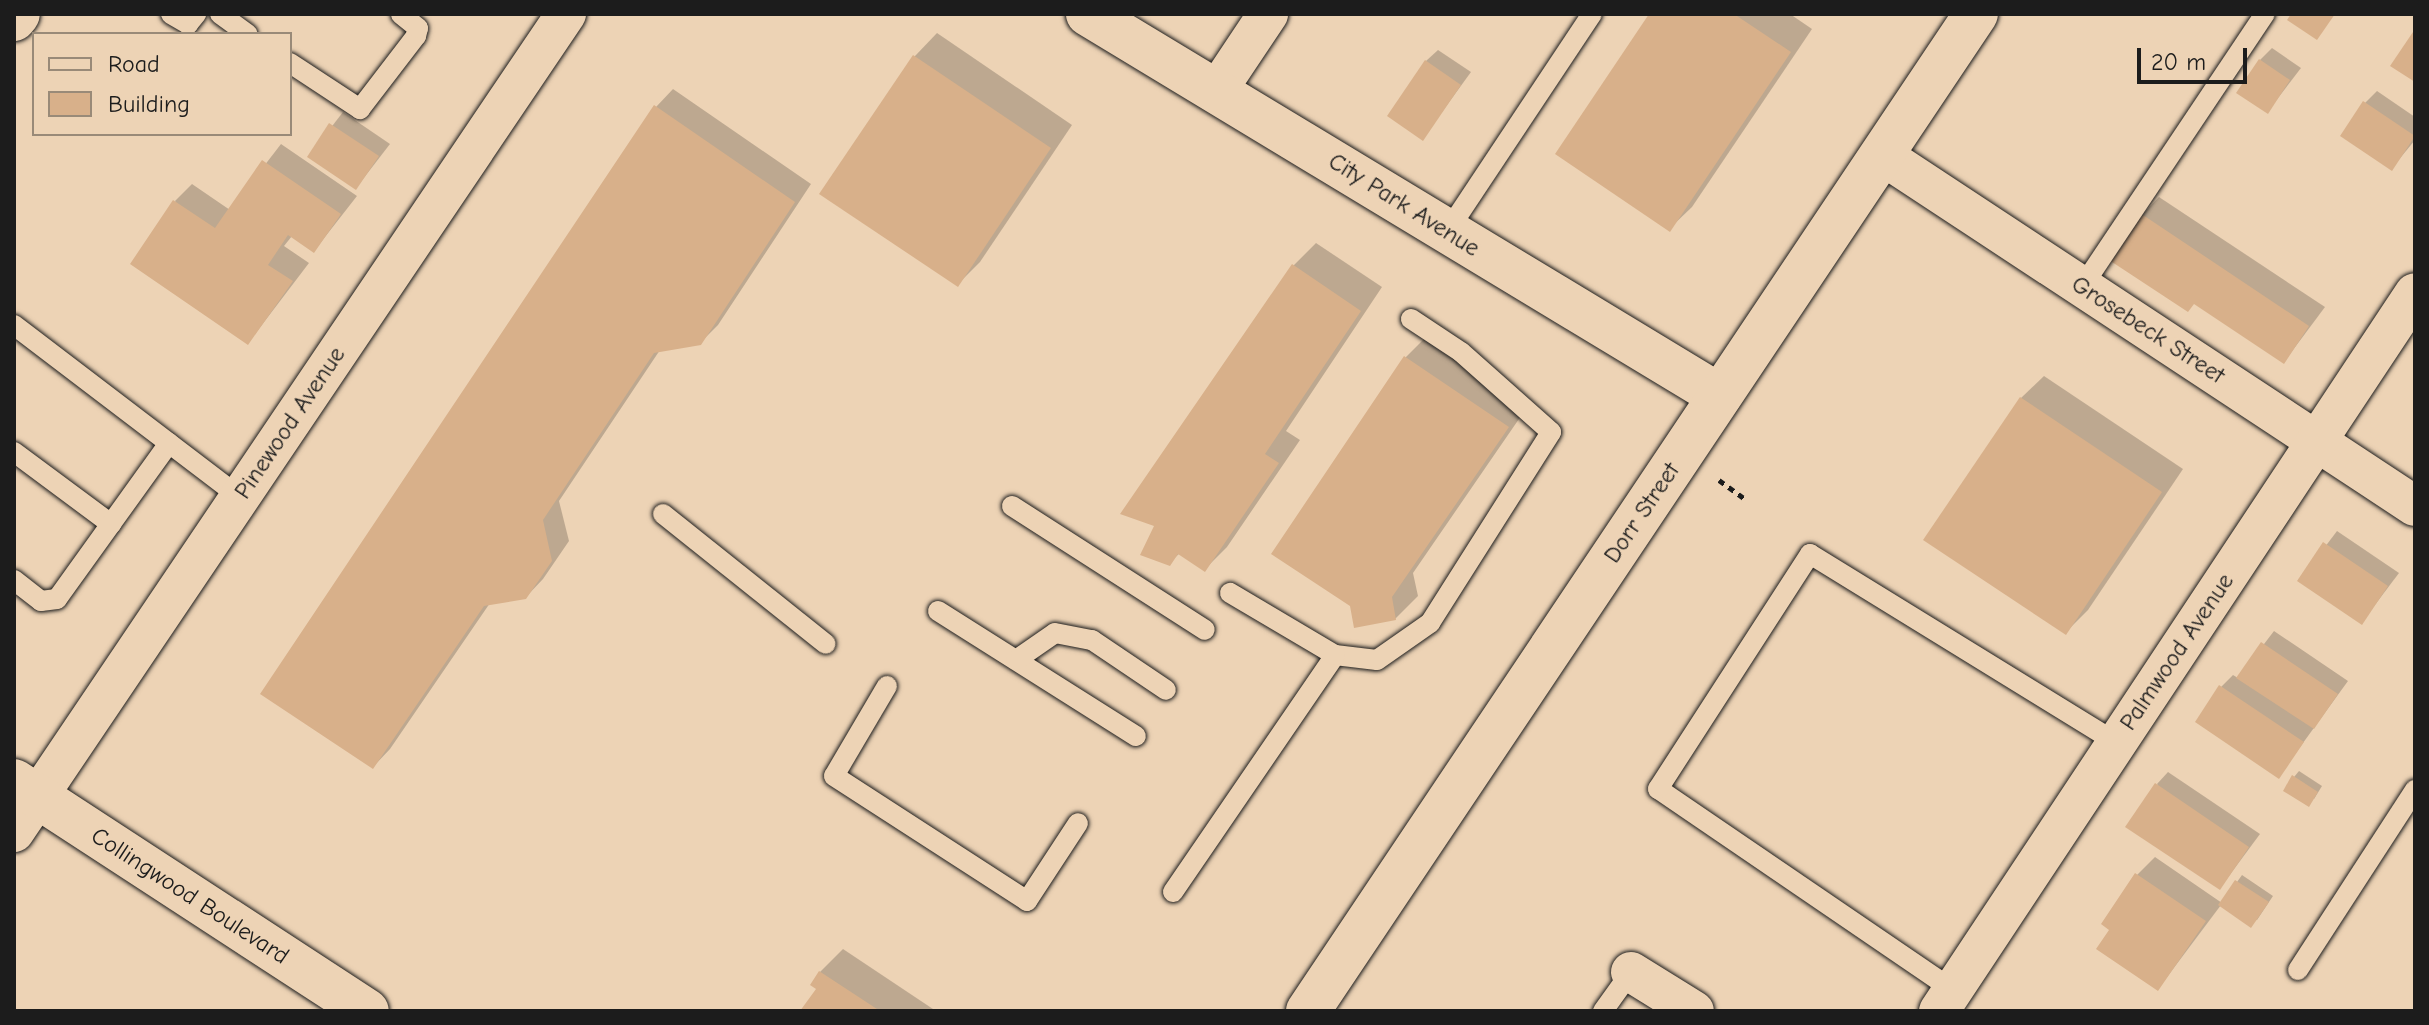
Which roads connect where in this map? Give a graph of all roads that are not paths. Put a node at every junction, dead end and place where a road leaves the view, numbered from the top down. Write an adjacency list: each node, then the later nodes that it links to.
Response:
1 (18, 14): 12 (main road)
2 (171, 14): 3 (lane)
3 (196, 14)
4 (220, 14): 13 (lane)
5 (401, 14): 14 (lane)
6 (566, 14): 26 (street, Pinewood Avenue)
7 (1088, 14): 15 (main road, City Park Avenue)
8 (1268, 14): 15 (street)
9 (1592, 14): 17 (lane)
10 (1976, 14): 16 (main road, Dorr Street)
11 (2265, 14): 18 (lane)
12 (14, 19)
13 (245, 32)
14 (292, 64)
15 (1216, 92): 17 (main road, City Park Avenue)
16 (1882, 155): 18 (street, Grosebeck Street); 22 (main road, Dorr Street)
17 (1447, 232): 22 (main road, City Park Avenue)
18 (2082, 287): 23 (street, Grosebeck Street)
19 (2415, 293): 23 (street, Palmwood Avenue)
20 (1411, 319): 36 (lane)
21 (14, 325): 24 (lane)
22 (1720, 396): 51 (main road, Dorr Street)
23 (2317, 442): 28 (street, Grosebeck Street); 41 (street, Palmwood Avenue)
24 (169, 443): 26 (lane); 30 (lane)
25 (14, 452): 30 (lane)
26 (240, 497): 42 (street, Pinewood Avenue)
27 (1012, 506): 34 (lane)
28 (2415, 506)
29 (663, 514): 35 (lane)
30 (111, 524): 31 (lane)
31 (14, 580)
32 (1230, 593): 36 (lane)
33 (938, 611): 37 (lane)
34 (1205, 630)
35 (826, 644)
36 (1335, 655): 46 (lane)
37 (1016, 660): 39 (lane); 40 (lane)
38 (887, 686): 44 (lane)
39 (1166, 690)
40 (1136, 736)
41 (2117, 743): 49 (street, Palmwood Avenue); 49 (lane)
42 (26, 789): 45 (street, Pinewood Avenue); 50 (main road, Collingwood Boulevard)
43 (2415, 790): 47 (lane)
44 (1078, 823)
45 (14, 832)
46 (1173, 892)
47 (2298, 970)
48 (1631, 972): 52 (lane); 53 (street)
49 (1946, 1000)
50 (367, 1011)
51 (1308, 1011)
52 (1603, 1011)
53 (1694, 1011)

